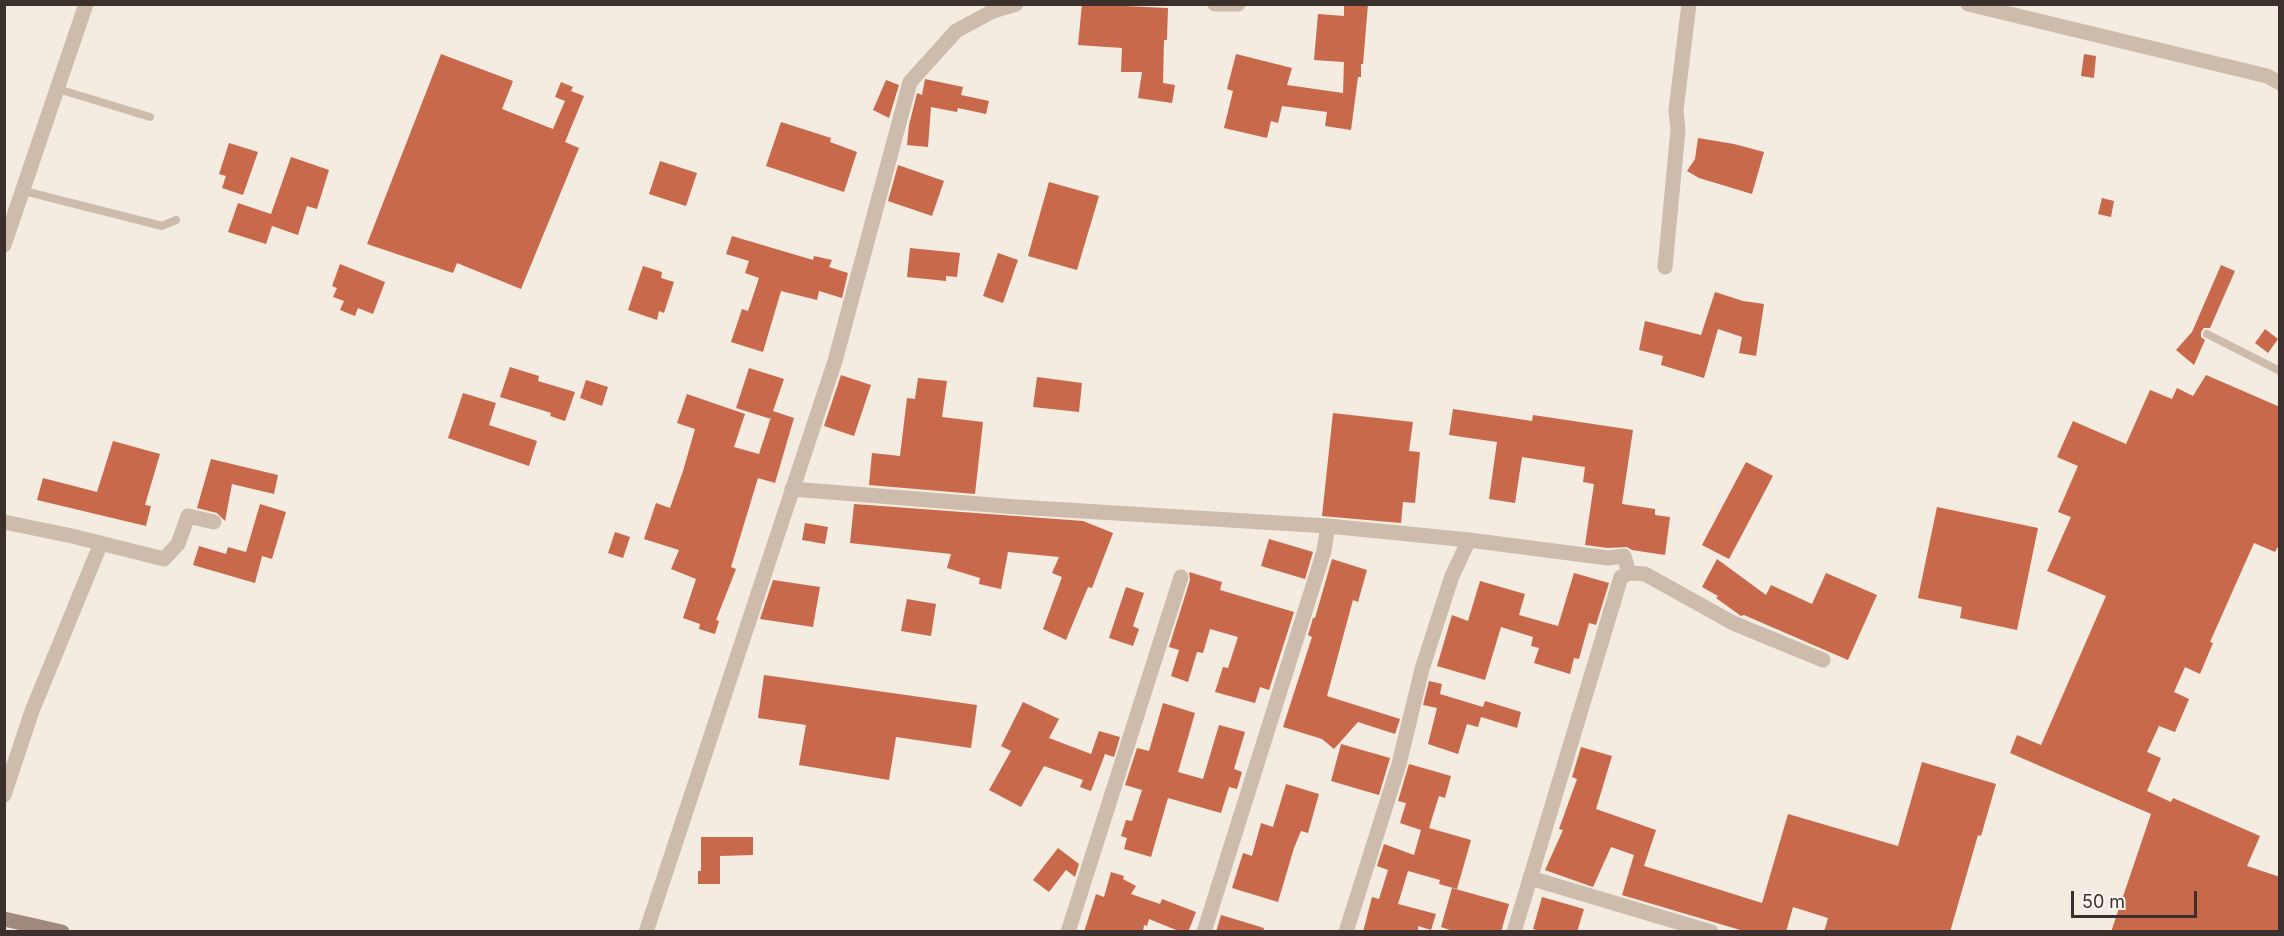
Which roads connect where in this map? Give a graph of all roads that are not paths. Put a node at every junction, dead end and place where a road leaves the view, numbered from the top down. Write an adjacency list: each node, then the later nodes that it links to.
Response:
1 (86, 4): 8 (street)
2 (1016, 4): 16 (street)
3 (1215, 4): 4 (street)
4 (1238, 4)
5 (1689, 4): 13 (street)
6 (1968, 4): 7 (street)
7 (2280, 83)
8 (58, 89): 9 (lane); 10 (street)
9 (150, 117)
10 (24, 191): 11 (lane); 12 (street)
11 (176, 220)
12 (4, 245)
13 (1665, 267)
14 (2207, 334): 15 (lane)
15 (2280, 371)
16 (792, 489): 19 (street); 29 (street)
17 (4, 522): 21 (street)
18 (214, 522): 21 (street)
19 (1328, 526): 20 (street); 31 (street)
20 (1469, 540): 22 (street); 32 (street)
21 (101, 543): 25 (street)
22 (1629, 573): 24 (street); 26 (street)
23 (1181, 576): 30 (street)
24 (1823, 660)
25 (4, 795)
26 (1530, 878): 33 (street); 34 (street)
27 (4, 919): 28 (main road)
28 (62, 932)
29 (646, 932)
30 (1068, 932)
31 (1204, 932)
32 (1346, 932)
33 (1514, 932)
34 (1711, 932)

